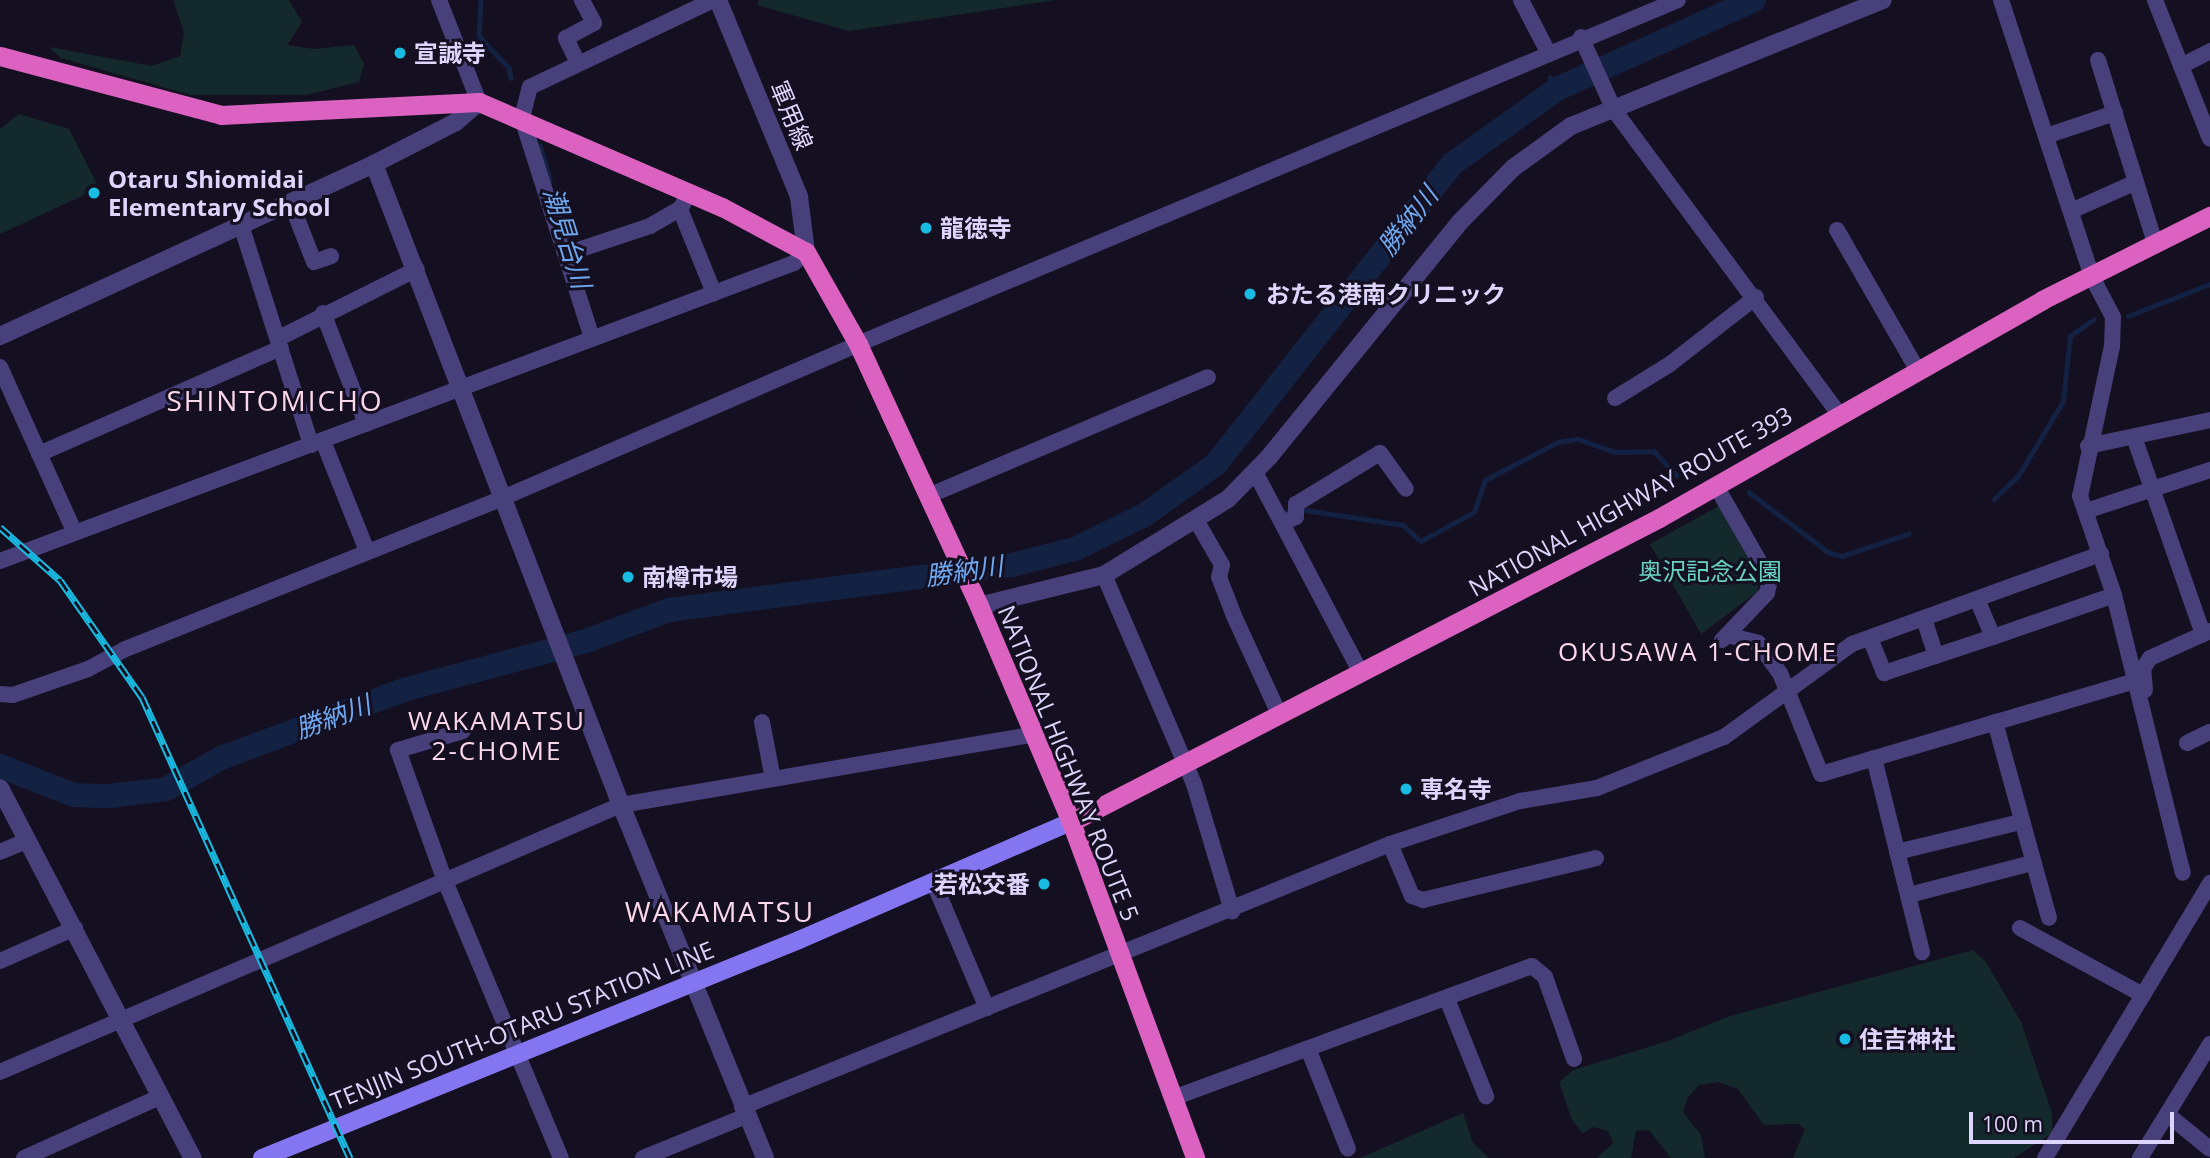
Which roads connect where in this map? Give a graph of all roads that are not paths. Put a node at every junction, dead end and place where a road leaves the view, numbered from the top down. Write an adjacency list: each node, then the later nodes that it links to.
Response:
1 (439, 0): 16 (street)
2 (582, 0): 14 (street)
3 (716, 0): 14 (street); 31 (street, 軍用線)
4 (1521, 0): 11 (street)
5 (1678, 0): 9 (street)
6 (1883, 0): 17 (street)
7 (2001, 0): 20 (street)
8 (2155, 0): 15 (street)
9 (1583, 41): 11 (street); 17 (street)
10 (2210, 51): 15 (street)
11 (1549, 54): 42 (street)
12 (0, 56): 16 (highway)
13 (2098, 60): 18 (street)
14 (578, 63): 19 (street)
15 (2181, 66): 21 (street)
16 (480, 102): 19 (highway); 22 (street)
17 (1610, 103): 37 (street); 56 (street)
18 (2115, 113): 20 (street); 23 (street)
19 (522, 118): 24 (highway); 32 (street)
20 (2046, 136): 26 (street)
21 (2210, 139)
22 (374, 164): 25 (street); 34 (street)
23 (2136, 182): 26 (street); 30 (street)
24 (684, 202): 31 (highway); 32 (street); 36 (street)
25 (291, 203): 28 (street); 33 (street)
26 (2071, 211): 35 (street)
27 (2210, 216): 30 (highway, NATIONAL HIGHWAY ROUTE 393)
28 (241, 225): 39 (street); 41 (street)
29 (1837, 230): 44 (street)
30 (2155, 243): 35 (highway, NATIONAL HIGHWAY ROUTE 393)
31 (806, 252): 36 (street); 42 (highway, NATIONAL HIGHWAY ROUTE 5)
32 (570, 253): 40 (street)
33 (331, 256)
34 (417, 269): 38 (street); 46 (street)
35 (2092, 277): 44 (highway, NATIONAL HIGHWAY ROUTE 393); 53 (street)
36 (714, 293): 40 (street)
37 (1756, 297): 47 (street); 48 (street)
38 (323, 313): 41 (street); 50 (street)
39 (0, 336)
40 (592, 338): 46 (street)
41 (280, 343): 52 (street); 54 (street)
42 (858, 344): 60 (highway, NATIONAL HIGHWAY ROUTE 5); 61 (street)
43 (0, 367): 54 (street)
44 (1917, 369): 48 (highway, NATIONAL HIGHWAY ROUTE 393)
45 (1208, 377): 60 (street)
46 (460, 388): 50 (street); 61 (street)
47 (1615, 398)
48 (1838, 413): 57 (highway, NATIONAL HIGHWAY ROUTE 393)
49 (2210, 420): 51 (street)
50 (366, 425): 52 (street)
51 (2134, 437): 53 (street); 58 (street)
52 (317, 443): 65 (street); 66 (street)
53 (2088, 446): 62 (street)
54 (39, 454): 65 (street)
55 (2210, 470): 58 (street)
56 (1255, 472): 63 (street); 64 (street)
57 (1716, 486): 78 (highway, NATIONAL HIGHWAY ROUTE 393); 80 (street)
58 (2151, 488): 62 (street); 74 (street)
59 (1406, 489): 64 (street)
60 (928, 496): 72 (highway, NATIONAL HIGHWAY ROUTE 5)
61 (505, 497): 66 (street); 94 (street)
62 (2086, 511): 67 (street)
63 (1196, 520): 69 (street); 82 (street)
64 (1283, 523): 78 (street)
65 (74, 531): 68 (street)
66 (367, 551): 81 (street)
67 (2101, 554): 70 (street); 71 (street)
68 (0, 561)
69 (1104, 575): 72 (street); 91 (street)
70 (2114, 595): 75 (street); 79 (street)
71 (1978, 599): 73 (street); 75 (street)
72 (979, 606): 88 (highway, NATIONAL HIGHWAY ROUTE 5)
73 (1924, 619): 76 (street); 77 (street)
74 (2206, 632): 83 (street)
75 (1993, 637): 77 (street)
76 (1870, 638): 77 (street); 80 (street)
77 (1936, 656)
78 (1360, 671): 82 (highway, NATIONAL HIGHWAY ROUTE 393)
79 (2134, 681): 83 (street); 85 (street)
80 (1789, 692): 90 (street); 98 (street)
81 (0, 694)
82 (1279, 714): 91 (highway, NATIONAL HIGHWAY ROUTE 393)
83 (2143, 719): 103 (street)
84 (762, 722): 92 (street)
85 (1994, 722): 90 (street); 96 (street)
86 (463, 731): 104 (street)
87 (2210, 732): 89 (street)
88 (1032, 735): 92 (street); 95 (highway, NATIONAL HIGHWAY ROUTE 5)
89 (2187, 743)
90 (1874, 758): 100 (street)
91 (1185, 762): 95 (highway, NATIONAL HIGHWAY ROUTE 393); 108 (street)
92 (773, 779): 94 (street)
93 (0, 789): 97 (street)
94 (621, 805): 104 (street); 115 (street)
95 (1071, 822): 105 (main road, TENJIN SOUTH-OTARU STATION LINE); 113 (highway, NATIONAL HIGHWAY ROUTE 5)
96 (2020, 822): 100 (street); 102 (street)
97 (28, 840): 99 (street); 110 (street)
98 (1390, 844): 101 (street); 108 (street)
99 (0, 852)
100 (1897, 852): 107 (street)
101 (1596, 858)
102 (2032, 863): 107 (street); 109 (street)
103 (2183, 873)
104 (445, 881): 119 (street); 122 (street)
105 (933, 881): 115 (main road, TENJIN SOUTH-OTARU STATION LINE); 118 (street)
106 (2210, 883): 116 (street)
107 (1909, 895): 112 (street)
108 (1232, 911): 113 (street)
109 (2049, 918)
110 (75, 928): 114 (street); 119 (street)
111 (2020, 928): 116 (street)
112 (1922, 952)
113 (1119, 955): 118 (street); 127 (highway, NATIONAL HIGHWAY ROUTE 5)
114 (0, 961)
115 (693, 982): 122 (main road, TENJIN SOUTH-OTARU STATION LINE); 128 (street)
116 (2143, 995): 139 (street)
117 (1447, 999): 121 (street); 123 (street); 125 (street)
118 (987, 1008): 128 (street)
119 (119, 1020): 124 (street); 126 (street)
120 (2210, 1044): 129 (street)
121 (1309, 1051): 127 (street); 130 (street)
122 (519, 1052): 134 (main road, TENJIN SOUTH-OTARU STATION LINE); 135 (street)
123 (1574, 1059)
124 (0, 1072)
125 (1486, 1096)
126 (160, 1097): 132 (street); 133 (street)
127 (1173, 1098): 138 (highway, NATIONAL HIGHWAY ROUTE 5)
128 (744, 1111): 136 (street); 137 (street)
129 (2167, 1114): 131 (street); 140 (street)
130 (1348, 1149)
131 (2210, 1149)
132 (24, 1158)
133 (193, 1158)
134 (262, 1158)
135 (561, 1158)
136 (643, 1158)
137 (765, 1158)
138 (1195, 1158)
139 (2045, 1158)
140 (2140, 1158)

